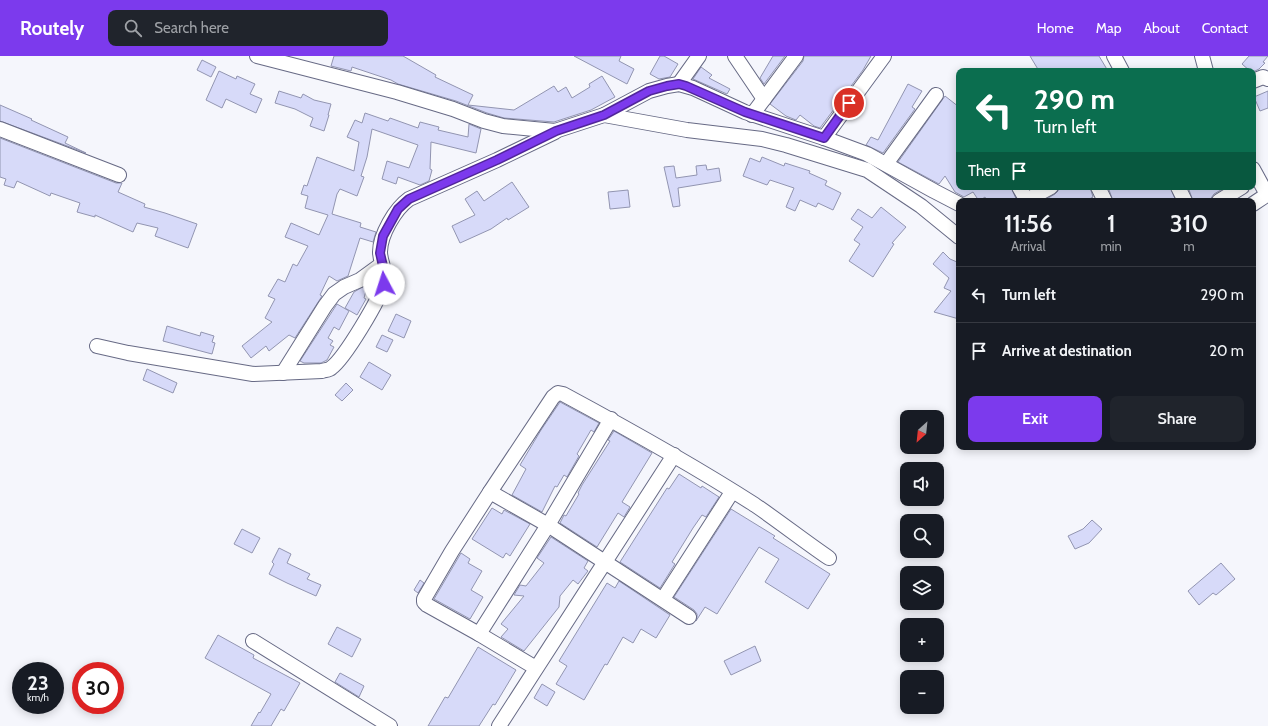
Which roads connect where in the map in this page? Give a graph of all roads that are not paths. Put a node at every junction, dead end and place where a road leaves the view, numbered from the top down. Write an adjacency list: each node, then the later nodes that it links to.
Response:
1 (257, 56): 16 (street)
2 (699, 56): 10 (street)
3 (735, 56): 12 (street)
4 (796, 56): 12 (street)
5 (884, 56): 17 (street)
6 (1114, 56): 8 (street)
7 (1202, 56): 9 (street)
8 (1120, 68)
9 (1205, 68)
10 (679, 84): 13 (street); 14 (street)
11 (936, 95): 18 (street)
12 (764, 99): 13 (street)
13 (752, 114): 17 (street)
14 (604, 115): 16 (street); 27 (street)
15 (0, 129): 19 (street)
16 (556, 131): 28 (street)
17 (824, 138): 18 (street)
18 (886, 164): 25 (street)
19 (119, 175)
20 (1256, 178): 26 (street)
21 (1046, 190): 23 (street)
22 (1237, 190): 24 (street)
23 (1031, 198)
24 (1224, 198)
25 (956, 202)
26 (1256, 202)
27 (956, 235)
28 (382, 264): 30 (street); 30 (street)
29 (97, 346): 30 (street)
30 (283, 373)
31 (611, 420): 32 (street); 33 (street); 35 (street)
32 (674, 455): 34 (street); 37 (street)
33 (490, 492): 35 (street); 40 (street)
34 (732, 492): 36 (street); 38 (street)
35 (548, 525): 37 (street); 40 (street)
36 (829, 558)
37 (605, 561): 38 (street); 42 (street)
38 (663, 599): 39 (street)
39 (689, 617)
40 (479, 634): 42 (street)
41 (253, 641): 43 (street)
42 (536, 668): 44 (street)
43 (390, 726)
44 (499, 726)

